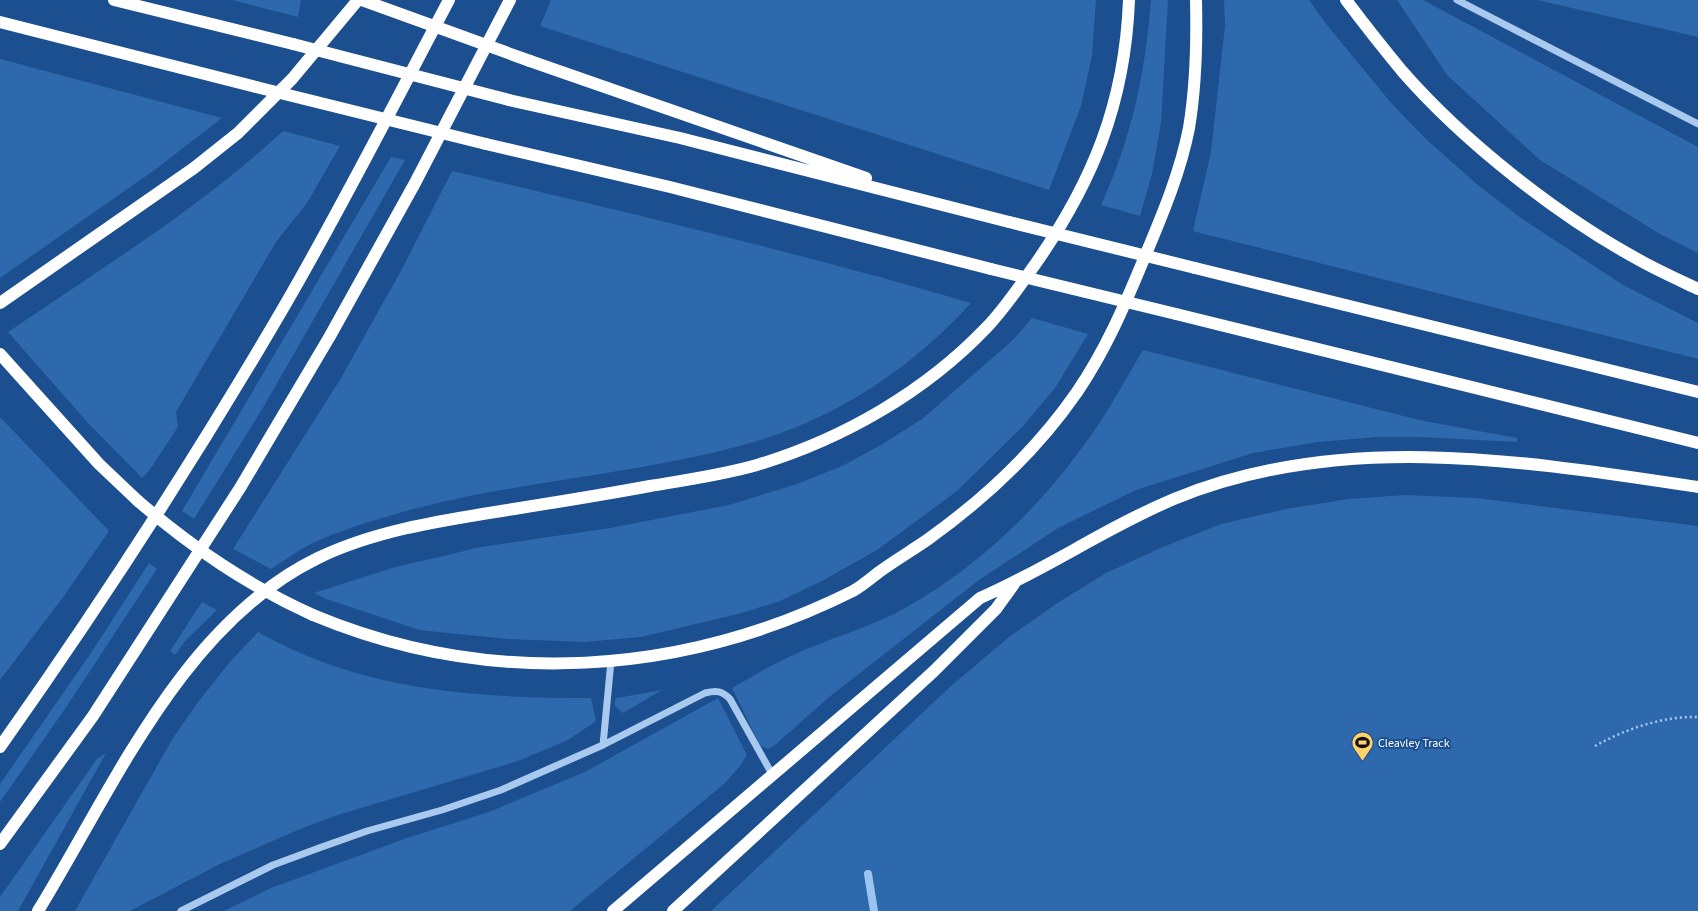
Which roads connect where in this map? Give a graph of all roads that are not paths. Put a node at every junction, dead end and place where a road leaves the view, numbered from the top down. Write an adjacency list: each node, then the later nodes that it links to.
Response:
1 (114, 0): 12 (highway, bridge)
2 (358, 0): 14 (highway)
3 (362, 0): 12 (highway, bridge)
4 (448, 0): 22 (highway)
5 (510, 0): 24 (highway)
6 (1129, 0): 25 (highway)
7 (1196, 0): 20 (highway)
8 (1346, 0): 13 (highway)
9 (1457, 0): 11 (lane)
10 (0, 22): 17 (highway, bridge)
11 (1698, 124)
12 (941, 204): 16 (highway, bridge)
13 (1698, 289)
14 (0, 303)
15 (2, 357): 20 (highway, bridge)
16 (1698, 392)
17 (1698, 443)
18 (1698, 487): 19 (highway)
19 (1015, 583): 23 (highway); 28 (highway)
20 (611, 661): 21 (lane)
21 (603, 745): 23 (lane); 26 (lane)
22 (0, 747)
23 (772, 774): 27 (highway)
24 (0, 844)
25 (38, 911)
26 (181, 911)
27 (614, 911)
28 (673, 911)

